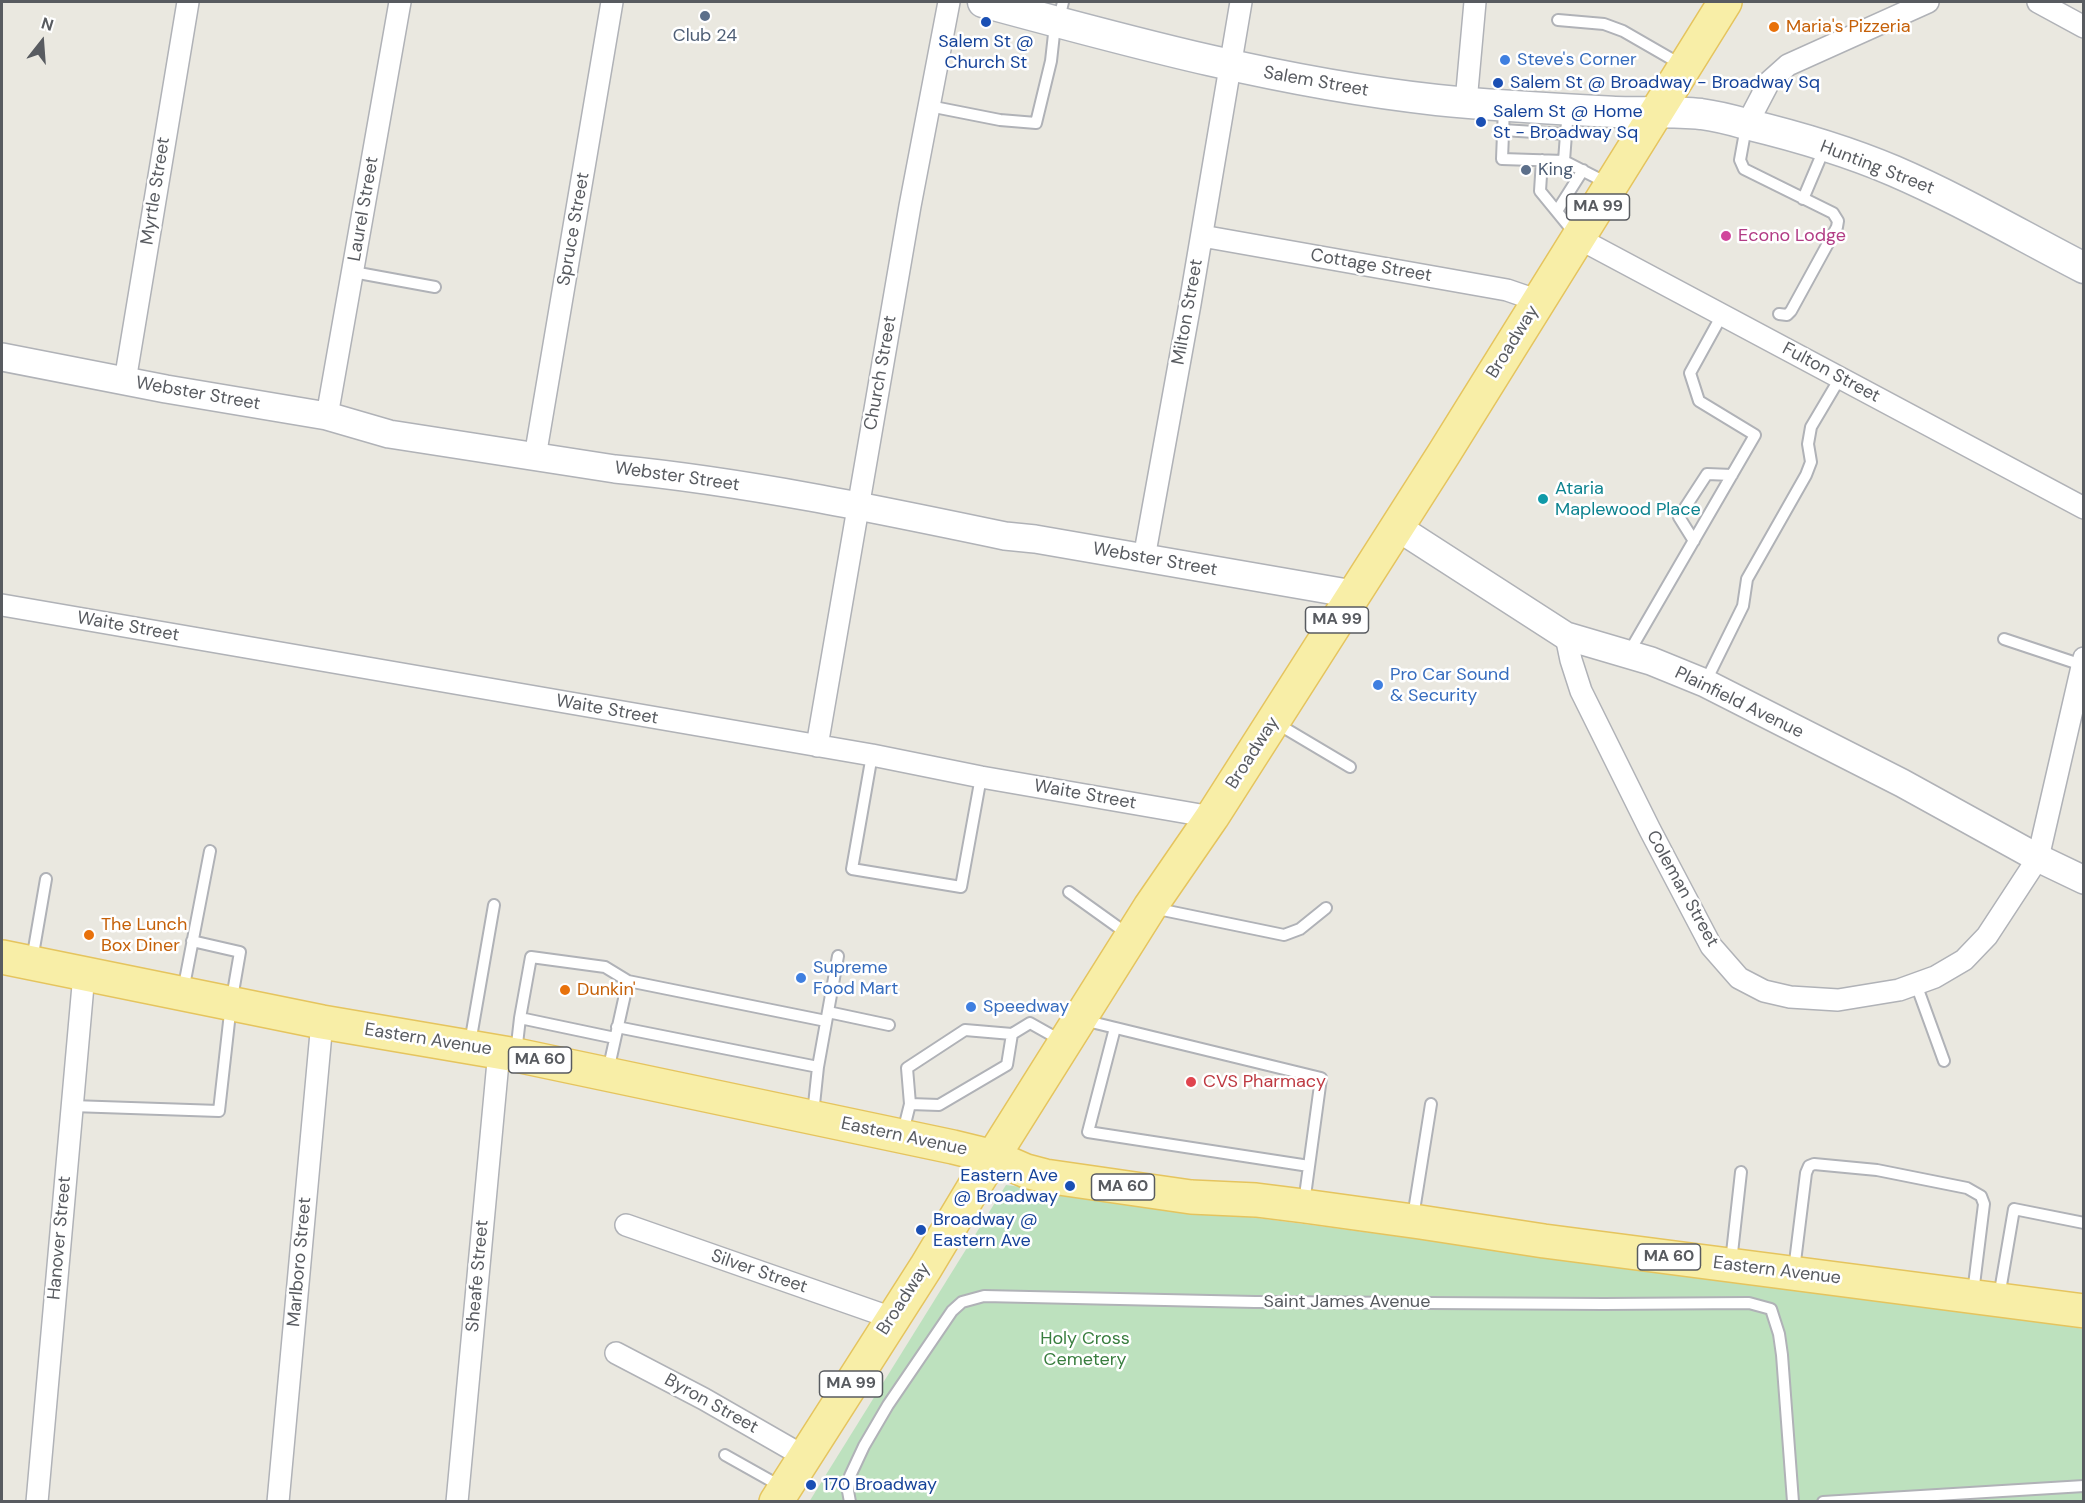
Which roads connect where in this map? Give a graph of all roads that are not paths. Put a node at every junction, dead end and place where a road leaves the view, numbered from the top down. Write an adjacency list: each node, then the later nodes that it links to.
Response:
1 (188, 2): 39 (street, Myrtle Street)
2 (400, 2): 32 (street, Laurel Street)
3 (612, 2): 41 (street, Spruce Street)
4 (949, 2): 17 (street, Church Street)
5 (983, 2): 11 (main road, Salem Street)
6 (1241, 2): 14 (street, Milton Street)
7 (1475, 2): 16 (street)
8 (1725, 2): 15 (main road, Broadway / MA 99)
9 (1928, 2): 21 (street)
10 (2038, 2): 13 (street)
11 (1059, 15): 14 (main road, Salem Street); 17 (lane)
12 (1558, 20): 15 (lane)
13 (2084, 27)
14 (1230, 67): 16 (main road, Salem Street); 29 (street, Milton Street)
15 (1685, 67): 18 (main road, Broadway / MA 99)
16 (1466, 102): 19 (main road, Salem Street)
17 (929, 106): 43 (street, Church Street)
18 (1657, 112): 20 (main road, Salem Street); 21 (main road, Hunting Street); 26 (main road, Broadway / MA 99)
19 (1504, 118): 20 (main road, Salem Street); 23 (lane)
20 (1567, 121): 24 (lane)
21 (1747, 124): 22 (main road, Hunting Street); 27 (lane)
22 (1825, 147): 27 (lane); 31 (main road, Hunting Street)
23 (1542, 160): 24 (lane); 28 (lane)
24 (1564, 161): 25 (lane)
25 (1583, 170): 26 (lane); 28 (lane)
26 (1612, 185): 30 (main road, Broadway / MA 99)
27 (1803, 199): 35 (lane)
28 (1557, 211): 30 (lane)
29 (1202, 236): 34 (street, Cottage Street); 47 (street, Milton Street)
30 (1578, 238): 34 (main road, Broadway / MA 99); 36 (street, Fulton Street)
31 (2084, 267)
32 (353, 272): 33 (lane); 40 (street, Laurel Street)
33 (435, 287)
34 (1539, 301): 45 (main road, Broadway / MA 99)
35 (1779, 314)
36 (1722, 315): 38 (street, Fulton Street); 42 (lane)
37 (2, 357): 39 (street, Webster Street)
38 (1840, 378): 44 (street, Fulton Street); 54 (lane)
39 (125, 381): 40 (street, Webster Street)
40 (327, 416): 41 (street, Webster Street)
41 (535, 457): 43 (street, Webster Street)
42 (1732, 475): 46 (lane); 46 (lane)
43 (858, 506): 47 (street, Webster Street); 56 (street, Church Street)
44 (2084, 508)
45 (1397, 527): 48 (main road, Broadway / MA 99); 50 (street, Plainfield Avenue)
46 (1694, 541): 52 (lane)
47 (1144, 558): 48 (street, Webster Street)
48 (1353, 594): 55 (main road, Broadway / MA 99)
49 (2, 605): 56 (street, Waite Street)
50 (1566, 636): 52 (street, Plainfield Avenue); 75 (street, Coleman Street)
51 (2004, 639): 53 (lane)
52 (1628, 654): 54 (street, Plainfield Avenue)
53 (2083, 661): 62 (street, Coleman Street)
54 (1704, 683): 62 (street, Plainfield Avenue)
55 (1273, 722): 58 (lane); 60 (main road, Broadway / MA 99)
56 (817, 746): 57 (street, Waite Street)
57 (872, 755): 59 (street, Waite Street); 59 (lane)
58 (1350, 767)
59 (981, 777): 60 (street, Waite Street)
60 (1212, 817): 67 (main road, Broadway / MA 99)
61 (210, 851): 70 (lane)
62 (2038, 858): 64 (street, Plainfield Avenue); 75 (street, Coleman Street)
63 (46, 879): 72 (lane)
64 (2084, 880)
65 (1069, 892): 69 (lane)
66 (494, 905): 86 (lane)
67 (1150, 908): 68 (lane); 69 (main road, Broadway / MA 99)
68 (1326, 908)
69 (1131, 937): 83 (main road, Broadway / MA 99)
70 (192, 941): 76 (lane); 77 (lane)
71 (838, 956): 78 (lane)
72 (16, 960): 73 (main road, Eastern Avenue / MA 60)
73 (84, 974): 76 (main road, Eastern Avenue / MA 60); 92 (street, Hanover Street)
74 (628, 981): 78 (lane); 79 (lane); 84 (lane)
75 (1916, 984): 87 (lane)
76 (182, 994): 77 (main road, Eastern Avenue / MA 60)
77 (231, 1004): 80 (main road, Eastern Avenue / MA 60); 92 (lane)
78 (827, 1017): 81 (lane); 88 (lane)
79 (520, 1018): 84 (lane); 86 (lane)
80 (322, 1022): 86 (main road, Eastern Avenue / MA 60); 113 (street, Marlboro Street)
81 (889, 1025)
82 (1115, 1028): 83 (lane); 96 (lane); 96 (lane)
83 (1073, 1031): 85 (lane); 95 (main road, Broadway / MA 99)
84 (616, 1033): 88 (lane); 89 (lane)
85 (1012, 1034): 90 (lane); 90 (lane)
86 (495, 1051): 89 (main road, Eastern Avenue / MA 60); 114 (street, Sheafe Street)
87 (1944, 1061)
88 (818, 1067): 93 (lane)
89 (608, 1074): 93 (main road, Eastern Avenue / MA 60)
90 (910, 1104): 94 (lane)
91 (1431, 1104): 99 (lane)
92 (72, 1106): 112 (street, Hanover Street)
93 (813, 1117): 94 (main road, Eastern Avenue / MA 60)
94 (902, 1136): 95 (main road, Eastern Avenue / MA 60)
95 (994, 1157): 98 (main road, Eastern Avenue / MA 60); 106 (main road, Broadway / MA 99)
96 (1309, 1166): 98 (lane)
97 (1742, 1172): 102 (lane)
98 (1304, 1206): 99 (main road, Eastern Avenue / MA 60)
99 (1413, 1220): 102 (main road, Eastern Avenue / MA 60)
100 (2084, 1223): 104 (lane)
101 (626, 1225): 106 (street, Silver Street)
102 (1730, 1265): 103 (main road, Eastern Avenue / MA 60)
103 (1793, 1273): 104 (main road, Eastern Avenue / MA 60); 104 (lane)
104 (1985, 1298): 105 (main road, Eastern Avenue / MA 60)
105 (2084, 1311)
106 (892, 1318): 109 (main road, Broadway / MA 99)
107 (616, 1353): 109 (street, Byron Street)
108 (725, 1455): 111 (lane)
109 (805, 1457): 111 (main road, Broadway / MA 99)
110 (2084, 1486): 117 (lane)
111 (780, 1495)
112 (37, 1502)
113 (278, 1502)
114 (457, 1502)
115 (850, 1502): 116 (lane, Saint James Avenue)
116 (1793, 1502)
117 (1823, 1502)

